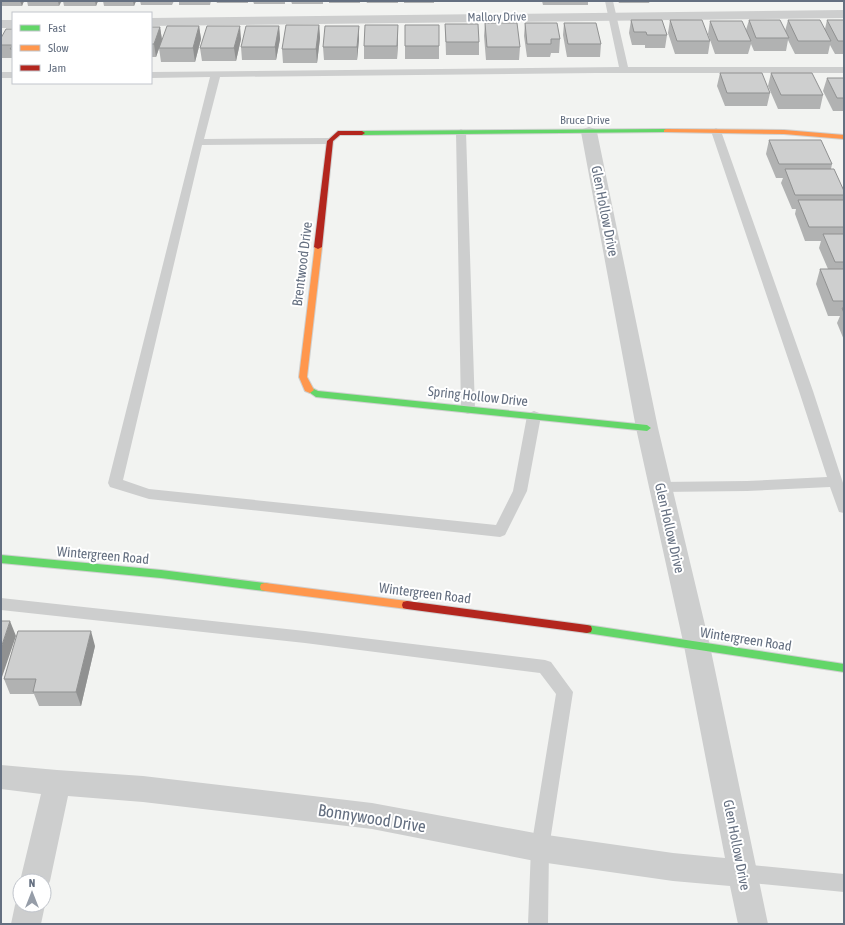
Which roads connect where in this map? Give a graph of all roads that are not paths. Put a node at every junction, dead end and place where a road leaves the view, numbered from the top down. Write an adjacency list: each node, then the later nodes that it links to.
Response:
1 (506, 1): 5 (street)
2 (610, 1): 4 (lane)
3 (844, 14): 4 (street, Mallory Drive)
4 (613, 16): 5 (street, Mallory Drive); 9 (lane)
5 (508, 17): 6 (street, Mallory Drive)
6 (152, 22)
7 (1, 24): 8 (street)
8 (12, 24)
9 (624, 70): 10 (lane); 12 (lane)
10 (844, 70)
11 (152, 74): 12 (lane)
12 (216, 74): 20 (lane)
13 (12, 75): 14 (lane)
14 (1, 76)
15 (716, 131): 17 (street, Bruce Drive); 18 (street, Bruce Drive); 25 (lane)
16 (461, 132): 17 (street, Bruce Drive); 19 (street, Bruce Drive); 22 (lane)
17 (589, 132): 24 (street, Glen Hollow Drive)
18 (844, 137)
19 (330, 141): 20 (lane); 21 (street, Brentwood Drive)
20 (198, 142): 23 (lane)
21 (308, 389): 22 (street, Spring Hollow Drive)
22 (468, 409): 23 (street, Spring Hollow Drive)
23 (534, 416): 24 (street, Spring Hollow Drive)
24 (647, 428): 26 (street, Glen Hollow Drive)
25 (834, 482): 26 (lane); 27 (lane)
26 (660, 486): 30 (street, Glen Hollow Drive)
27 (844, 508)
28 (1, 559): 30 (street, Wintergreen Road)
29 (1, 604): 34 (lane)
30 (697, 646): 31 (street, Wintergreen Road); 36 (street, Glen Hollow Drive)
31 (844, 668)
32 (1, 777): 33 (street, Bonnywood Drive)
33 (57, 783): 34 (street, Bonnywood Drive); 35 (street)
34 (540, 848): 36 (street, Bonnywood Drive); 40 (lane)
35 (37, 873)
36 (742, 873): 37 (lane); 41 (street, Glen Hollow Drive)
37 (844, 883)
38 (28, 913): 39 (street)
39 (26, 924)
40 (538, 924)
41 (753, 924)

